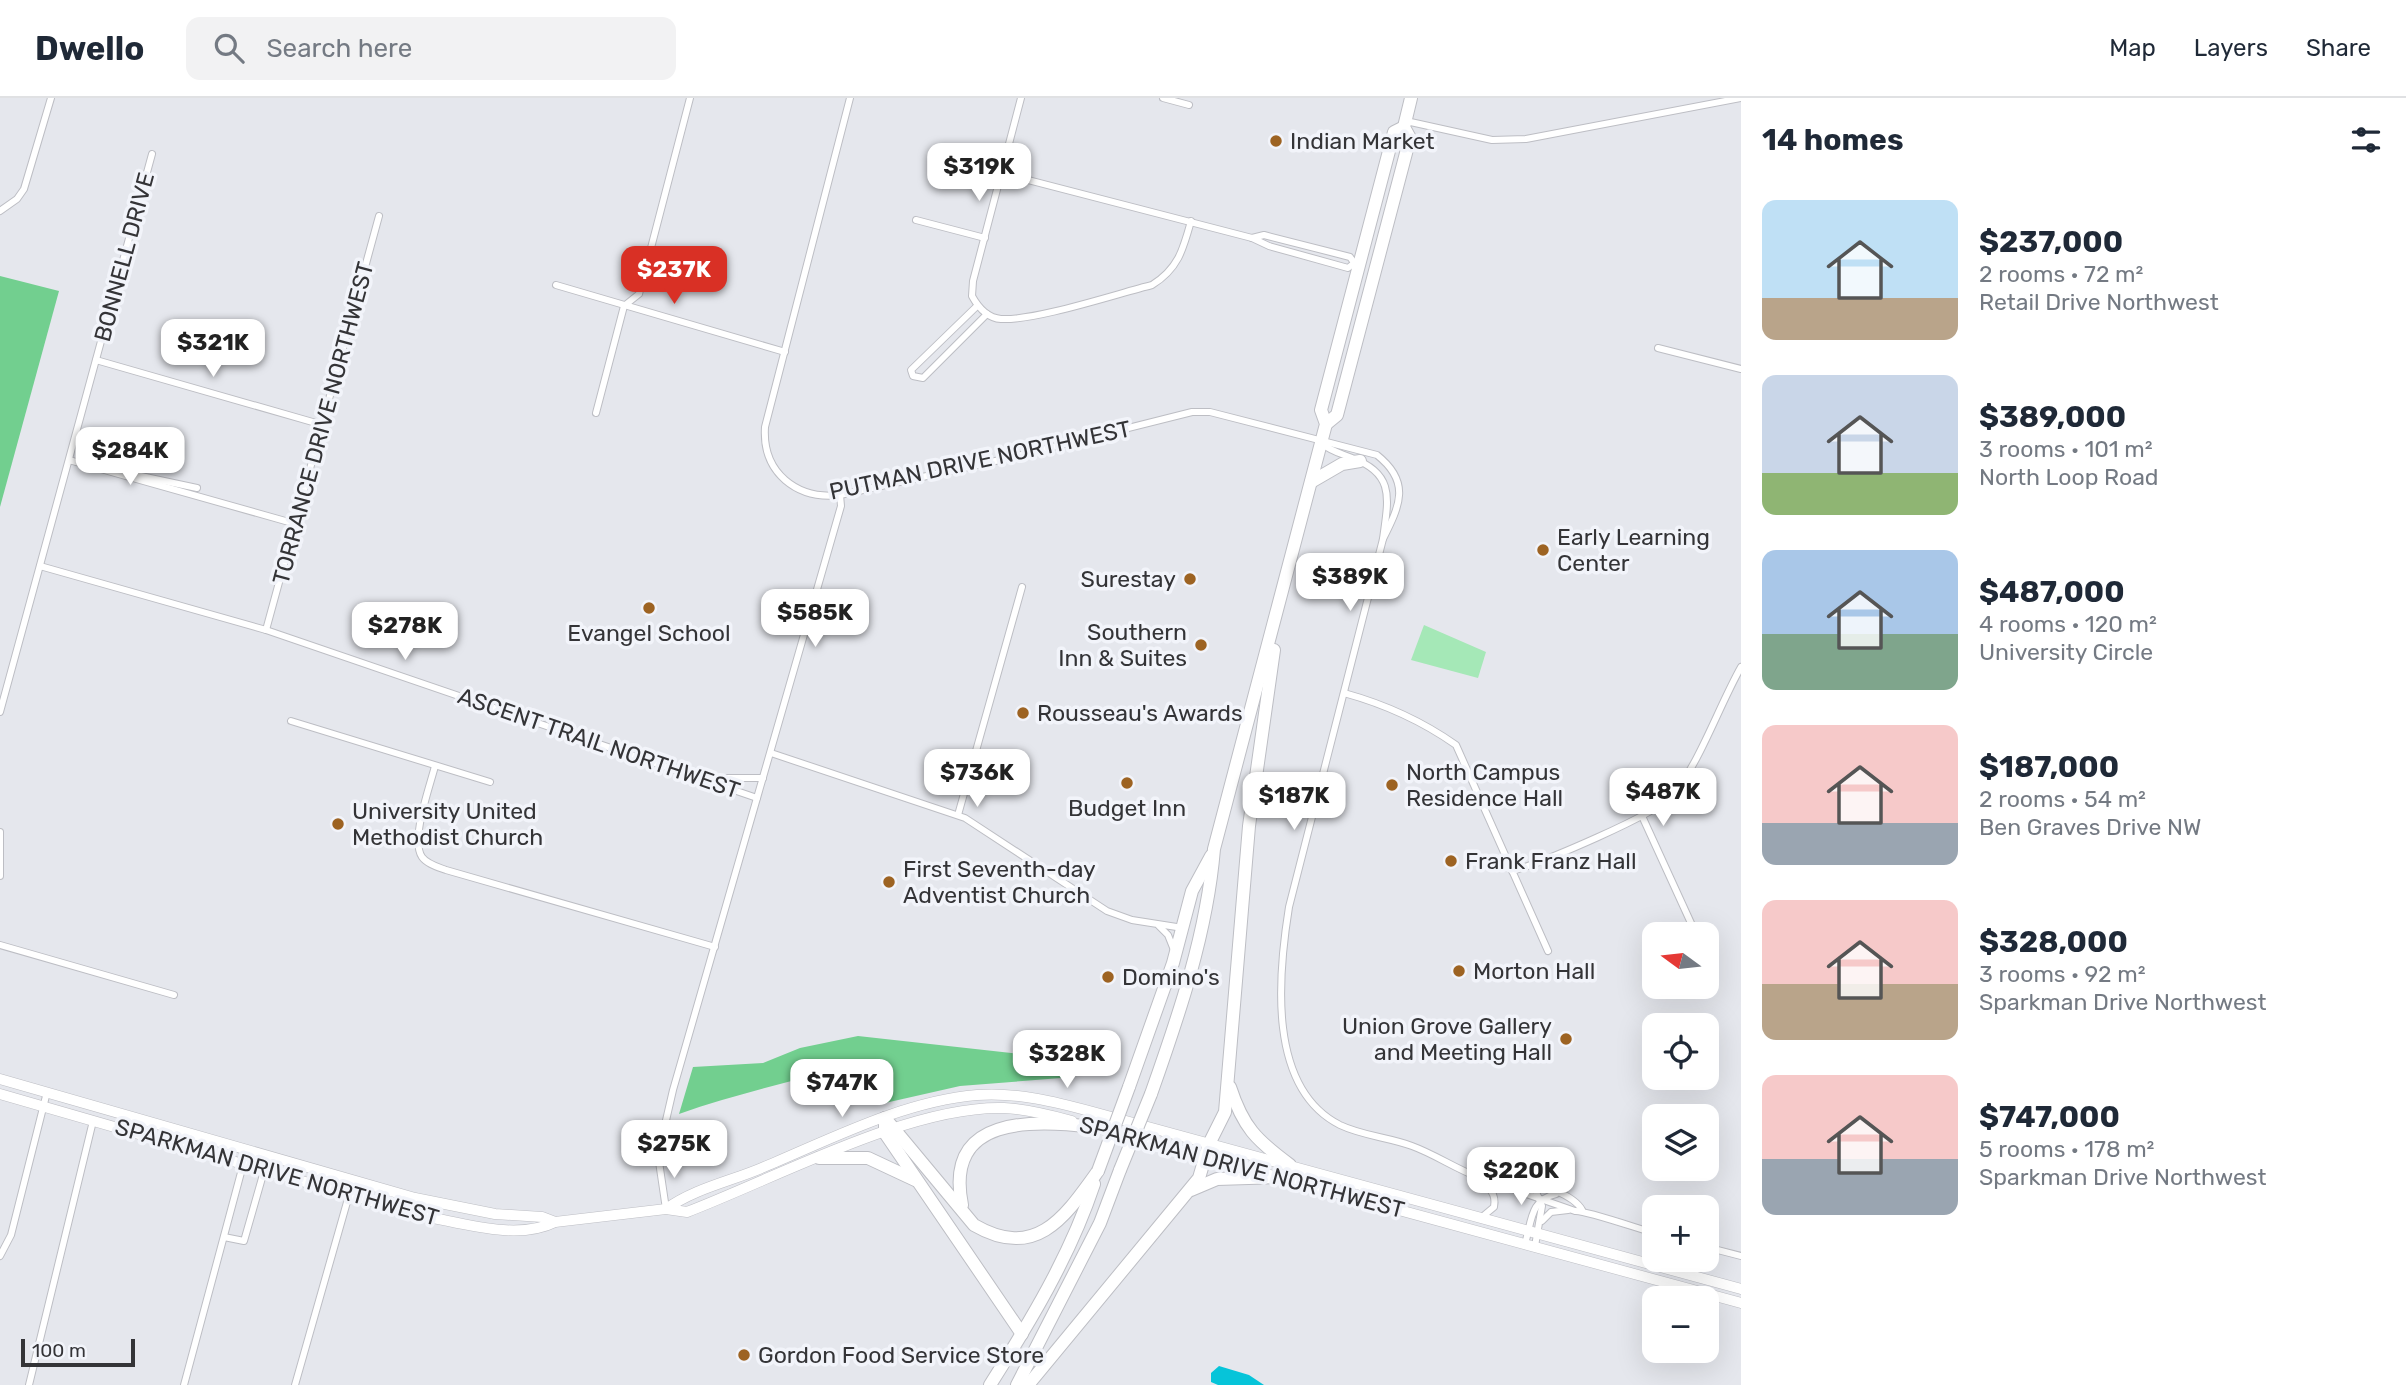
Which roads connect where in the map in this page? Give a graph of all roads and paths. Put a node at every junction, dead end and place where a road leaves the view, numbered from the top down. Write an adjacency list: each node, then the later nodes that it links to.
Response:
1 (51, 98): 12 (street)
2 (690, 98): 22 (street)
3 (850, 98): 26 (street, PUTMAN DRIVE NORTHWEST)
4 (1021, 98): 11 (street)
5 (1163, 98): 8 (street)
6 (1411, 98): 9 (highway)
7 (1741, 98): 9 (street)
8 (1189, 105)
9 (1405, 124): 17 (highway); 19 (highway)
10 (152, 154): 27 (street, BONNELL DRIVE)
11 (1001, 173): 15 (street); 16 (street)
12 (0, 211)
13 (379, 216): 31 (street, TORRANCE DRIVE NORTHWEST)
14 (916, 220): 16 (street)
15 (1191, 222): 18 (street); 24 (street)
16 (985, 238): 23 (street)
17 (1365, 238): 18 (highway); 19 (highway)
18 (1356, 265): 21 (highway); 30 (highway)
19 (1376, 266): 21 (highway)
20 (556, 285): 22 (street)
21 (1368, 294): 30 (highway)
22 (624, 306): 26 (street); 29 (street)
23 (977, 306): 24 (street); 24 (street)
24 (986, 314)
25 (1658, 348): 28 (street)
26 (785, 352): 37 (street, PUTMAN DRIVE NORTHWEST)
27 (96, 360): 31 (street); 33 (street, BONNELL DRIVE)
28 (1741, 369)
29 (596, 413)
30 (1326, 424): 32 (highway)
31 (323, 425): 38 (street, TORRANCE DRIVE NORTHWEST)
32 (1321, 443): 34 (street); 35 (highway); 37 (street, PUTMAN DRIVE NORTHWEST); 39 (street)
33 (69, 460): 36 (street); 38 (street); 40 (street, BONNELL DRIVE)
34 (1360, 461): 35 (highway); 39 (street)
35 (1311, 482): 41 (highway)
36 (197, 488)
37 (840, 495): 48 (street)
38 (296, 524): 43 (street, TORRANCE DRIVE NORTHWEST)
39 (1384, 540): 45 (street)
40 (40, 566): 43 (street, ASCENT TRAIL NORTHWEST); 46 (street, BONNELL DRIVE)
41 (1288, 571): 57 (highway); 70 (highway)
42 (1022, 587): 54 (street)
43 (267, 630): 50 (street, ASCENT TRAIL NORTHWEST)
44 (1741, 667): 55 (street)
45 (1344, 693): 58 (street); 85 (street)
46 (0, 712)
47 (291, 721): 49 (street)
48 (771, 753): 51 (street); 54 (street)
49 (435, 766): 52 (street); 64 (street)
50 (701, 778): 51 (street); 53 (street, ASCENT TRAIL NORTHWEST)
51 (763, 778): 53 (street)
52 (490, 782)
53 (757, 798): 64 (street)
54 (958, 816): 61 (street)
55 (1642, 816): 58 (street); 60 (street)
56 (0, 832): 59 (street)
57 (1214, 849): 62 (highway); 68 (highway)
58 (1512, 871): 65 (street)
59 (0, 876)
60 (1691, 922)
61 (1159, 926): 62 (street); 66 (street)
62 (1183, 928): 66 (highway); 68 (highway)
63 (0, 945): 67 (street)
64 (715, 947): 95 (street)
65 (1548, 951)
66 (1175, 958): 84 (highway, bridge)
67 (174, 995)
68 (1172, 1032): 116 (highway, bridge)
69 (0, 1079): 71 (main road, SPARKMAN DRIVE NORTHWEST)
70 (1227, 1080): 78 (highway); 82 (highway)
71 (47, 1092): 73 (street); 87 (main road, SPARKMAN DRIVE NORTHWEST)
72 (0, 1094): 73 (main road, SPARKMAN DRIVE NORTHWEST)
73 (44, 1107): 75 (main road, SPARKMAN DRIVE NORTHWEST); 107 (street)
74 (885, 1118): 77 (highway); 78 (main road, SPARKMAN DRIVE NORTHWEST); 95 (main road, SPARKMAN DRIVE NORTHWEST)
75 (93, 1121): 81 (main road, SPARKMAN DRIVE NORTHWEST); 112 (street)
76 (1094, 1126): 77 (main road, SPARKMAN DRIVE NORTHWEST); 80 (main road, SPARKMAN DRIVE NORTHWEST); 96 (highway)
77 (891, 1131): 79 (main road, SPARKMAN DRIVE NORTHWEST); 88 (highway); 96 (highway)
78 (1209, 1144): 80 (highway); 82 (main road, SPARKMAN DRIVE NORTHWEST)
79 (819, 1158): 88 (highway); 95 (main road, SPARKMAN DRIVE NORTHWEST)
80 (1205, 1158): 86 (main road, SPARKMAN DRIVE NORTHWEST); 91 (highway)
81 (243, 1165): 83 (main road, SPARKMAN DRIVE NORTHWEST); 104 (street)
82 (1290, 1165): 99 (main road, SPARKMAN DRIVE NORTHWEST)
83 (264, 1171): 93 (main road, SPARKMAN DRIVE NORTHWEST); 104 (street)
84 (1098, 1171): 96 (highway); 111 (highway)
85 (1472, 1175): 89 (street); 99 (street)
86 (1280, 1177): 91 (highway); 105 (main road, SPARKMAN DRIVE NORTHWEST)
87 (353, 1181): 93 (street); 101 (main road, SPARKMAN DRIVE NORTHWEST)
88 (916, 1181): 111 (highway)
89 (1512, 1184): 90 (street); 94 (street)
90 (1533, 1185): 92 (street); 94 (street)
91 (1188, 1192): 117 (highway)
92 (1558, 1194): 94 (street); 98 (street)
93 (348, 1196): 101 (main road, SPARKMAN DRIVE NORTHWEST); 114 (street)
94 (1541, 1199): 97 (street); 100 (street); 103 (street)
95 (666, 1209): 101 (main road, SPARKMAN DRIVE NORTHWEST)
96 (963, 1209)
97 (1569, 1209): 98 (street); 100 (street)
98 (1582, 1210): 102 (street)
99 (1482, 1217): 103 (main road, SPARKMAN DRIVE NORTHWEST)
100 (1542, 1221): 103 (street)
101 (555, 1222)
102 (1642, 1230)
103 (1534, 1231): 105 (street); 109 (main road, SPARKMAN DRIVE NORTHWEST)
104 (225, 1237): 113 (street)
105 (1530, 1245): 110 (main road, SPARKMAN DRIVE NORTHWEST)
106 (1719, 1250): 108 (street)
107 (0, 1256)
108 (1741, 1256)
109 (1741, 1289)
110 (1741, 1303)
111 (1022, 1334): 115 (highway)
112 (29, 1385)
113 (184, 1385)
114 (296, 1385)
115 (990, 1385)
116 (1017, 1385)
117 (1028, 1385)

